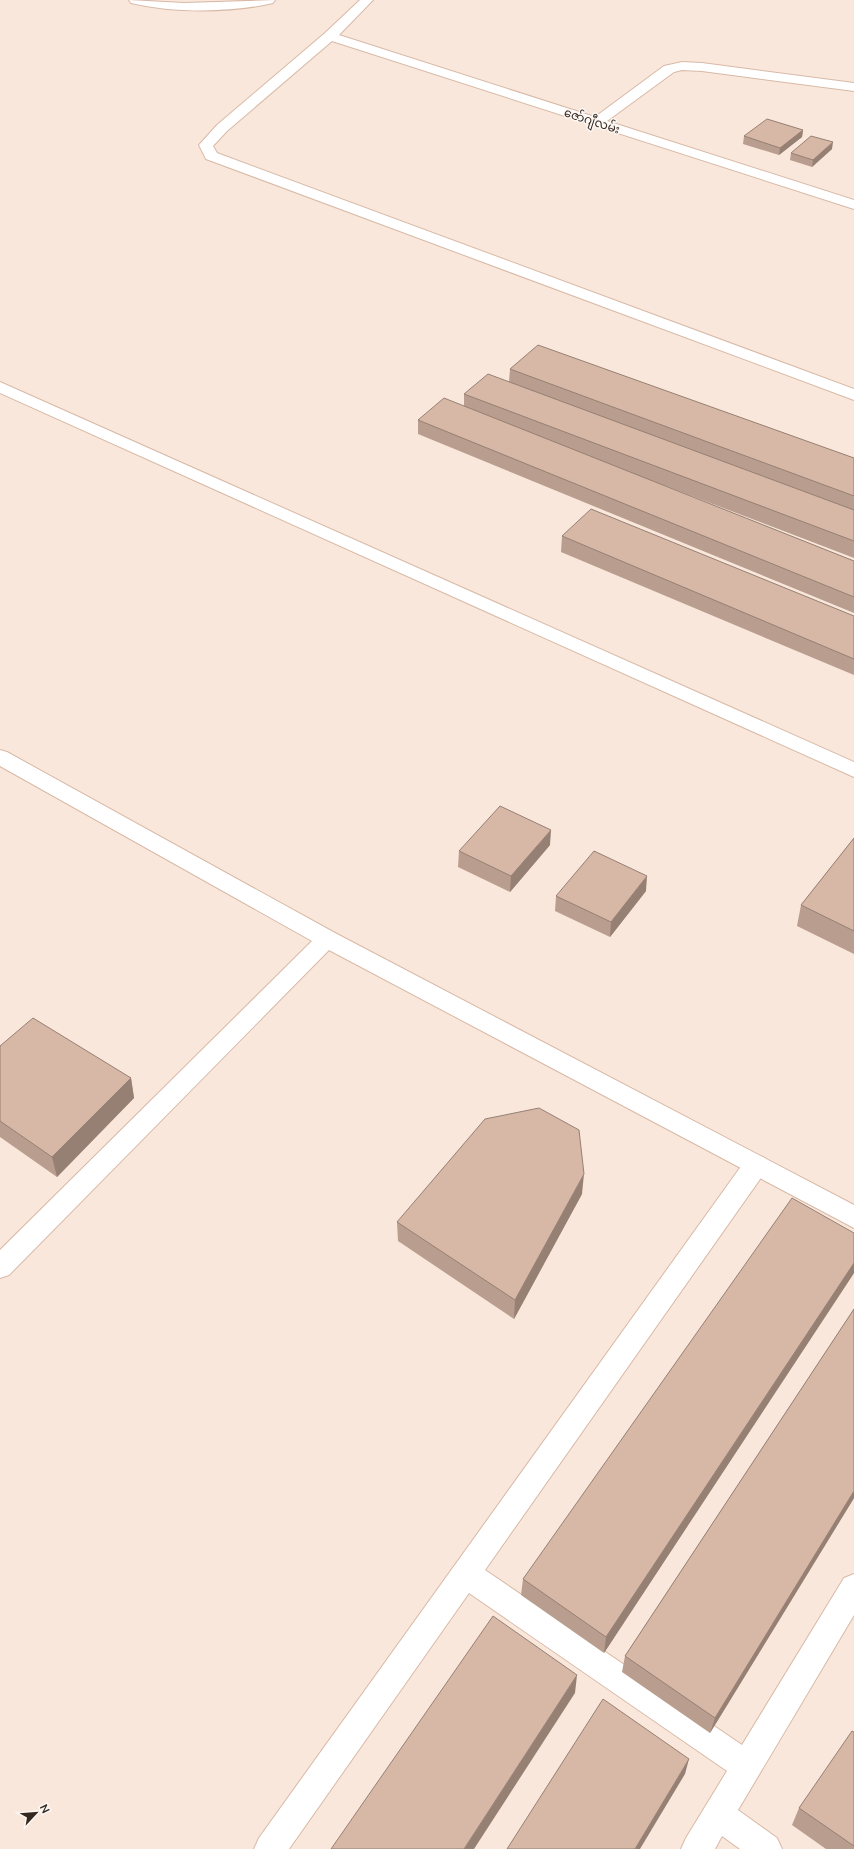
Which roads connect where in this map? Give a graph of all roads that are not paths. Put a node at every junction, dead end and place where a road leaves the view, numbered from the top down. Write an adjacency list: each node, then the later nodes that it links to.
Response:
1 (135, 0): 2 (street)
2 (269, 0)
3 (367, 0): 4 (street)
4 (330, 36): 6 (street, ဇော်ဂျီလမ်း); 9 (street)
5 (854, 87): 6 (street)
6 (597, 122): 7 (street, ဇော်ဂျီလမ်း)
7 (854, 205)
8 (0, 387): 11 (street)
9 (854, 395)
10 (0, 757): 12 (street)
11 (854, 770)
12 (327, 939): 13 (street); 15 (street)
13 (756, 1165): 14 (street); 16 (street)
14 (854, 1217)
15 (0, 1267)
16 (466, 1574): 18 (street); 20 (street)
17 (854, 1588): 18 (street)
18 (746, 1766): 19 (street)
19 (718, 1814): 21 (street); 22 (street)
20 (270, 1849)
21 (697, 1849)
22 (766, 1849)

